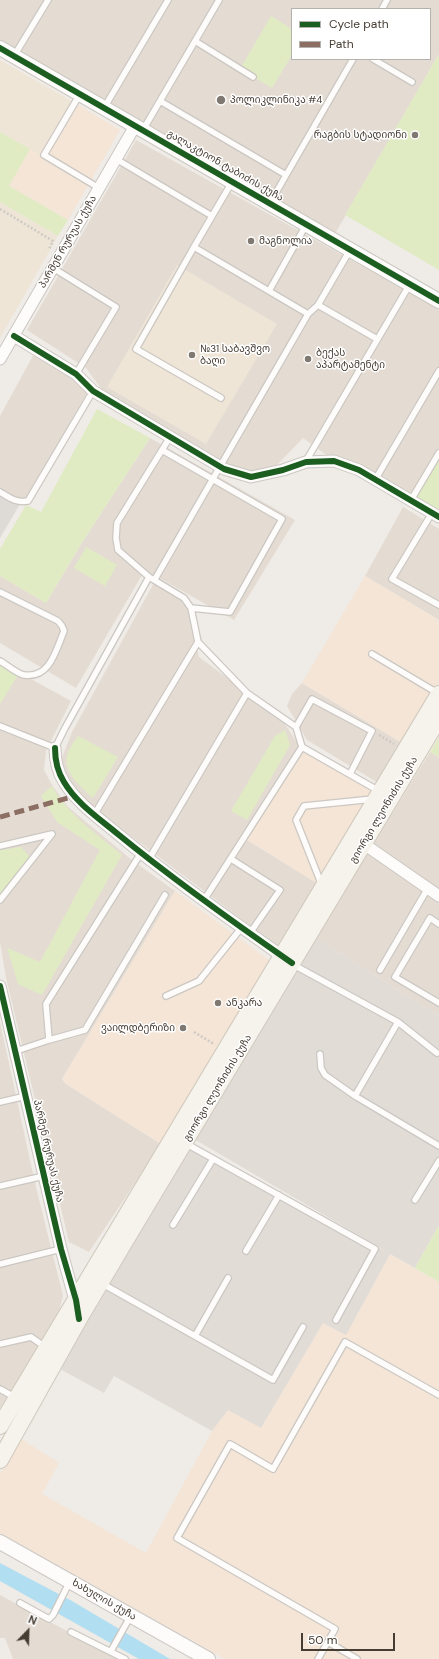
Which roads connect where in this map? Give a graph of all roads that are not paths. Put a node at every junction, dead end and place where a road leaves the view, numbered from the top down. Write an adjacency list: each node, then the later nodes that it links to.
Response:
1 (48, 0): 6 (lane)
2 (168, 0): 13 (lane)
3 (219, 0): 4 (lane)
4 (195, 41): 9 (lane); 12 (lane)
5 (0, 48): 6 (street, გალაკტიონ ტაბიძის ქუჩა)
6 (14, 56): 11 (street, გალაკტიონ ტაბიძის ქუჩა)
7 (352, 60): 16 (lane)
8 (375, 60): 10 (lane)
9 (253, 77)
10 (412, 82)
11 (80, 94): 13 (street, გალაკტიონ ტაბიძის ქუჩა); 18 (lane)
12 (160, 101): 14 (lane); 16 (lane)
13 (104, 108): 14 (street, გალაკტიონ ტაბიძის ქუჩა)
14 (139, 128): 15 (street, პარმენ რურუას ქუჩა); 17 (street, გალაკტიონ ტაბიძის ქუჩა)
15 (116, 159): 18 (street, პარმენ რურუას ქუჩა); 20 (lane)
16 (286, 175): 19 (lane)
17 (232, 182): 19 (street, გალაკტიონ ტაბიძის ქუჩა); 20 (lane)
18 (99, 188): 24 (street, პარმენ რურუას ქუჩა)
19 (270, 204): 21 (street, გალაკტიონ ტაბიძის ქუჩა)
20 (212, 216): 22 (lane)
21 (307, 225): 23 (street, გალაკტიონ ტაბიძის ქუჩა); 26 (lane)
22 (194, 247): 26 (lane); 36 (lane)
23 (350, 250): 25 (street, გალაკტიონ ტაბიძის ქუჩა); 28 (lane)
24 (53, 268): 30 (street, პარმენ რურუას ქუჩა); 34 (lane)
25 (410, 284): 27 (street, გალაკტიონ ტაბიძის ქუჩა); 31 (lane)
26 (269, 291): 29 (lane)
27 (439, 301)
28 (318, 305): 29 (lane); 31 (lane)
29 (308, 314): 41 (lane)
30 (14, 336): 32 (street, პარმენ რურუას ქუჩა); 34 (street)
31 (377, 339): 40 (lane)
32 (0, 359)
33 (439, 371): 43 (lane)
34 (76, 374): 35 (street)
35 (93, 391): 37 (street); 44 (lane)
36 (221, 398)
37 (170, 437): 38 (lane); 41 (street)
38 (162, 450): 42 (lane); 47 (lane)
39 (439, 453): 45 (lane)
40 (306, 462): 41 (street); 43 (street)
41 (220, 466): 42 (lane)
42 (212, 480): 47 (lane); 50 (lane)
43 (375, 480): 45 (street)
44 (0, 492)
45 (411, 500): 46 (street)
46 (436, 515): 49 (lane)
47 (152, 578): 50 (lane); 60 (lane)
48 (0, 592): 53 (lane)
49 (439, 605)
50 (191, 608): 51 (lane)
51 (198, 642): 54 (lane); 63 (lane)
52 (372, 654): 55 (lane)
53 (0, 661)
54 (247, 693): 58 (lane); 66 (lane)
55 (439, 694): 62 (main road, გიორგი ლეონიძის ქუჩა)
56 (439, 718): 62 (main road, გიორგი ლეონიძის ქუჩა)
57 (0, 726): 60 (lane)
58 (296, 727): 59 (lane); 61 (lane)
59 (302, 747): 61 (lane); 67 (lane)
60 (55, 748): 63 (street)
61 (350, 774): 62 (lane)
62 (382, 796): 64 (main road, გიორგი ლეონიძის ქუჩა); 68 (main road, გიორგი ლეონიძის ქუჩა); 68 (lane)
63 (94, 815): 66 (street)
64 (364, 844): 69 (street); 76 (main road, გიორგი ლეონიძის ქუჩა)
65 (0, 846): 72 (lane)
66 (145, 856): 73 (street); 83 (lane)
67 (231, 858): 73 (lane); 75 (lane)
68 (323, 887): 76 (main road, გიორგი ლეონიძის ქუჩა)
69 (428, 888): 71 (street); 77 (lane)
70 (165, 895): 83 (lane)
71 (439, 896)
72 (0, 900)
73 (204, 900): 75 (street)
74 (439, 924): 80 (lane)
75 (246, 930): 76 (street); 79 (lane)
76 (287, 960): 82 (lane); 90 (main road, გიორგი ლეონიძის ქუჩა); 104 (main road, გიორგი ლეონიძის ქუჩა)
77 (380, 970)
78 (0, 986): 81 (street, პარმენ რურუას ქუჩა)
79 (166, 996)
80 (439, 1003)
81 (3, 1013): 84 (street, პარმენ რურუას ქუჩა)
82 (398, 1022): 85 (lane); 88 (lane)
83 (50, 1040): 84 (lane)
84 (16, 1051): 87 (street, პარმენ რურუას ქუჩა)
85 (437, 1053)
86 (320, 1054): 88 (lane)
87 (26, 1096): 89 (lane); 94 (street, პარმენ რურუას ქუჩა)
88 (355, 1096): 91 (lane)
89 (0, 1102)
90 (185, 1143): 92 (lane); 103 (main road, გიორგი ლეონიძის ქუჩა)
91 (439, 1146)
92 (213, 1159): 96 (lane); 98 (lane)
93 (439, 1161): 97 (lane)
94 (44, 1176): 95 (lane); 99 (street, პარმენ რურუას ქუჩა)
95 (0, 1186)
96 (278, 1195): 100 (lane); 106 (lane)
97 (415, 1200)
98 (173, 1225)
99 (61, 1249): 101 (lane); 104 (street, პარმენ რურუას ქუჩა)
100 (246, 1251)
101 (0, 1264)
102 (228, 1278): 108 (lane)
103 (101, 1283): 105 (main road, გიორგი ლეონიძის ქუჩა); 108 (lane)
104 (76, 1300): 105 (street, პარმენ რურუას ქუჩა); 110 (main road, გიორგი ლეონიძის ქუჩა)
105 (79, 1319): 115 (main road, გიორგი ლეონიძის ქუჩა)
106 (336, 1320)
107 (303, 1327): 108 (lane)
108 (195, 1336)
109 (0, 1344): 110 (lane)
110 (47, 1348): 113 (main road, გიორგი ლეონიძის ქუჩა)
111 (0, 1389): 113 (lane)
112 (439, 1395): 121 (lane)
113 (16, 1398): 114 (main road, გიორგი ლეონიძის ქუჩა)
114 (0, 1426)
115 (0, 1460)
116 (0, 1542): 117 (street, ხახულის ქუჩა)
117 (70, 1580): 118 (lane); 119 (street, ხახულის ქუჩა)
118 (20, 1603)
119 (131, 1615): 122 (lane); 124 (street, ხახულის ქუჩა)
120 (72, 1632): 122 (lane)
121 (328, 1642): 125 (lane); 126 (lane)
122 (112, 1650): 123 (lane)
123 (125, 1659)
124 (208, 1659)
125 (318, 1659)
126 (357, 1659)

